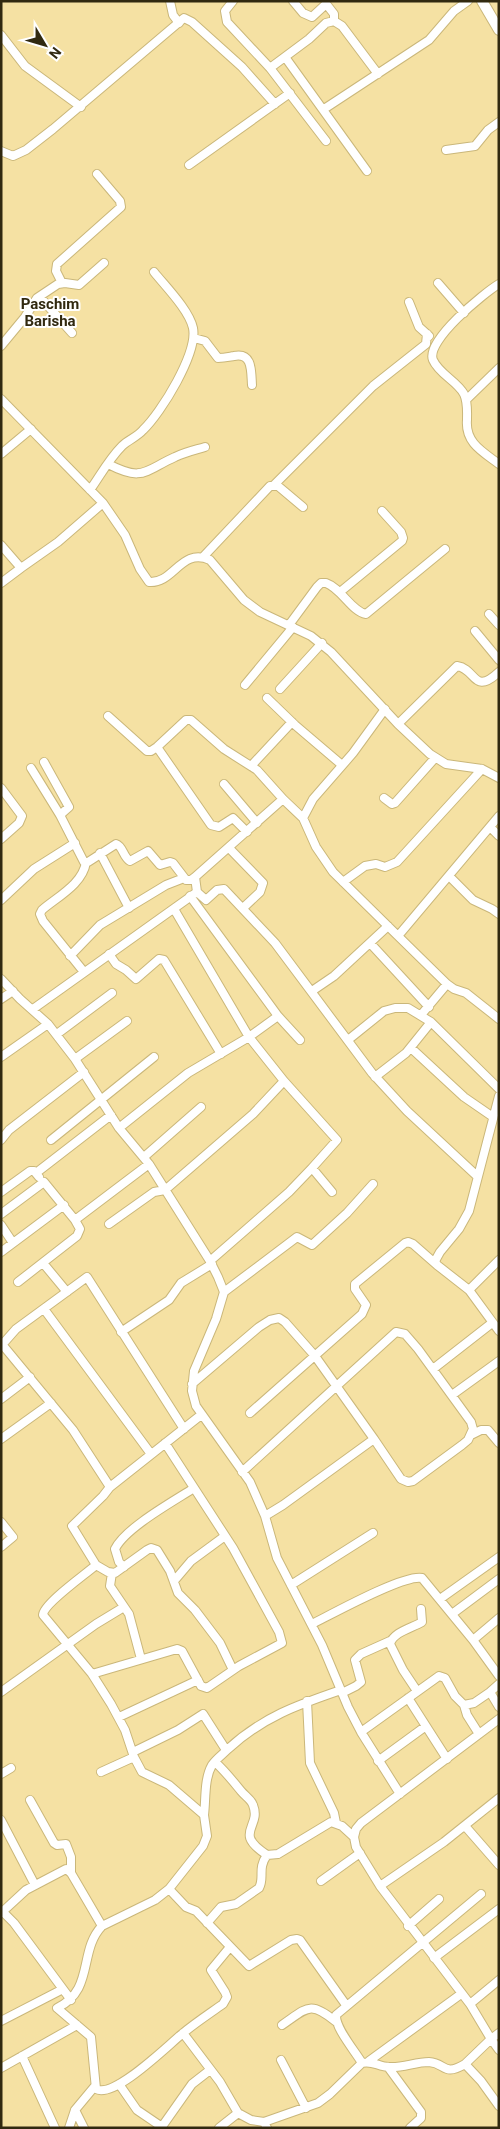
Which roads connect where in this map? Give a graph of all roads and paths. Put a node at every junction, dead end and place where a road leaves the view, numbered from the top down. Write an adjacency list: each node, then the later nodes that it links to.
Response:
1 (170, 1): 7 (street)
2 (233, 1): 11 (street)
3 (293, 1): 6 (street)
4 (468, 1): 12 (street)
5 (482, 1): 8 (street)
6 (334, 21): 10 (street); 12 (street)
7 (179, 23): 14 (street); 15 (street)
8 (499, 30)
9 (1, 35): 15 (street)
10 (285, 57): 11 (street); 16 (street)
11 (270, 68): 13 (street)
12 (378, 74): 16 (street)
13 (290, 93): 14 (street); 18 (street)
14 (275, 104): 21 (street)
15 (81, 107): 20 (street)
16 (324, 109): 22 (street)
17 (499, 122): 19 (street)
18 (326, 141)
19 (446, 150)
20 (1, 151)
21 (189, 165)
22 (367, 171)
23 (97, 174): 27 (street)
24 (104, 262): 27 (street)
25 (154, 272): 34 (street)
26 (438, 282): 31 (street)
27 (62, 283): 29 (street)
28 (499, 284): 31 (street)
29 (40, 297): 32 (street); 36 (street)
30 (409, 302): 33 (street)
31 (464, 313): 35 (street)
32 (72, 333)
33 (426, 334): 35 (street); 46 (street)
34 (194, 338): 38 (street); 44 (street)
35 (436, 342): 40 (street)
36 (1, 346)
37 (499, 368): 40 (street)
38 (252, 385)
39 (1, 399): 41 (street)
40 (466, 400): 45 (street)
41 (31, 429): 43 (street); 47 (street)
42 (205, 447): 44 (street)
43 (1, 454)
44 (108, 464): 47 (street)
45 (499, 464)
46 (274, 485): 49 (street); 53 (street)
47 (90, 490): 48 (street)
48 (103, 503): 53 (street); 54 (street)
49 (303, 507)
50 (382, 511): 56 (street)
51 (1, 546): 54 (street)
52 (445, 549): 56 (street)
53 (203, 557): 59 (street)
54 (21, 568): 55 (street)
55 (1, 583)
56 (340, 592): 59 (street)
57 (489, 614): 58 (street)
58 (499, 625)
59 (291, 626): 61 (street); 64 (street)
60 (475, 630): 62 (street)
61 (322, 644): 65 (street); 67 (street)
62 (499, 660)
63 (499, 672): 70 (street)
64 (245, 685)
65 (280, 689)
66 (267, 698): 69 (street)
67 (385, 709): 70 (street); 74 (street)
68 (108, 716): 71 (street)
69 (292, 722): 74 (street); 75 (street)
70 (398, 724): 72 (street)
71 (156, 747): 75 (street); 88 (street)
72 (435, 758): 77 (street); 81 (street)
73 (44, 762): 83 (street)
74 (342, 765): 85 (street)
75 (252, 766): 82 (street)
76 (31, 768): 83 (street)
77 (482, 769): 78 (street); 98 (street)
78 (499, 778)
79 (224, 784): 86 (street)
80 (1, 788): 90 (street)
81 (384, 798)
82 (283, 799): 85 (street); 86 (street)
83 (60, 815): 91 (street)
84 (499, 816): 87 (street)
85 (303, 818): 98 (street)
86 (257, 823): 88 (street)
87 (490, 827): 89 (street); 95 (street)
88 (247, 832): 92 (street)
89 (499, 836)
90 (1, 839)
91 (75, 843): 94 (street); 100 (street)
92 (228, 848): 96 (street); 102 (street)
93 (100, 853): 94 (street); 97 (street); 101 (street)
94 (86, 862): 109 (street)
95 (449, 876): 104 (street); 106 (street)
96 (195, 877): 97 (street); 99 (street)
97 (184, 878): 101 (street)
98 (343, 882): 105 (street)
99 (194, 894): 102 (street); 103 (street); 120 (street)
100 (1, 900)
101 (129, 908): 109 (street)
102 (243, 908): 113 (street)
103 (174, 909): 108 (street); 126 (street)
104 (499, 914)
105 (388, 926): 106 (street); 107 (street)
106 (398, 936): 112 (street)
107 (370, 942): 113 (street); 117 (street)
108 (109, 954): 110 (street); 130 (street)
109 (70, 956): 110 (street)
110 (84, 972): 118 (street)
111 (1, 979): 114 (street)
112 (447, 984): 117 (street); 122 (street)
113 (312, 990): 128 (street)
114 (13, 991): 116 (street); 118 (street)
115 (112, 993): 125 (street)
116 (1, 999)
117 (428, 1007): 119 (street)
118 (33, 1009): 124 (street)
119 (421, 1015): 123 (street); 128 (street)
120 (278, 1016): 126 (street); 127 (street)
121 (127, 1020): 133 (street)
122 (499, 1020)
123 (430, 1022): 129 (street); 137 (street)
124 (48, 1024): 125 (street); 131 (street)
125 (57, 1034): 133 (street)
126 (248, 1037): 130 (street); 136 (street)
127 (300, 1040)
128 (348, 1040): 135 (street)
129 (411, 1048): 135 (street); 142 (street)
130 (221, 1054): 143 (street)
131 (1, 1057)
132 (154, 1057): 139 (street)
133 (75, 1059): 134 (street)
134 (84, 1072): 139 (street); 144 (street)
135 (375, 1076): 149 (street)
136 (284, 1081): 147 (street); 152 (street)
137 (499, 1089)
138 (498, 1098): 142 (street)
139 (101, 1100): 141 (street); 145 (street)
140 (200, 1106): 146 (street)
141 (111, 1115): 143 (street); 148 (street)
142 (493, 1117): 149 (street)
143 (119, 1128): 146 (street)
144 (1, 1140)
145 (51, 1140)
146 (146, 1160): 152 (street); 157 (street)
147 (312, 1168): 154 (street); 163 (street)
148 (36, 1174): 150 (street); 153 (street)
149 (477, 1176): 165 (street)
150 (44, 1182): 155 (street); 156 (street)
151 (373, 1184): 169 (street)
152 (165, 1190): 158 (street); 163 (street)
153 (1, 1192)
154 (332, 1192)
155 (64, 1204): 157 (street); 160 (street)
156 (1, 1214)
157 (75, 1220): 164 (street)
158 (109, 1224)
159 (1, 1225): 160 (street)
160 (13, 1243): 161 (street)
161 (1, 1252)
162 (499, 1260): 167 (street)
163 (211, 1262): 169 (street); 173 (street)
164 (43, 1263): 166 (street); 168 (street)
165 (437, 1265): 167 (street); 175 (street)
166 (18, 1282)
167 (469, 1290): 171 (street)
168 (67, 1292): 170 (street); 173 (street)
169 (224, 1292): 179 (street)
170 (44, 1308): 174 (street); 192 (street)
171 (492, 1323): 172 (street); 177 (street)
172 (499, 1331)
173 (121, 1332): 186 (street)
174 (2, 1344): 178 (street)
175 (315, 1356): 179 (street); 180 (street); 184 (street)
176 (499, 1361): 181 (street)
177 (433, 1369): 180 (street); 181 (street)
178 (30, 1377): 182 (street); 183 (street)
179 (192, 1384): 185 (street)
180 (337, 1388): 188 (street); 193 (street)
181 (452, 1395): 187 (street)
182 (1, 1399)
183 (52, 1403): 189 (street); 194 (street)
184 (250, 1413)
185 (201, 1415): 186 (street); 193 (street)
186 (184, 1429): 191 (street)
187 (471, 1435): 188 (street); 190 (street)
188 (374, 1439): 196 (street)
189 (1, 1440)
190 (499, 1442)
191 (165, 1444): 192 (street); 195 (street)
192 (151, 1454): 194 (street)
193 (242, 1472): 196 (street)
194 (110, 1487): 202 (street)
195 (194, 1488): 199 (street); 203 (street)
196 (264, 1516): 207 (street)
197 (1, 1522): 200 (street)
198 (373, 1533): 207 (street)
199 (225, 1536): 206 (street); 218 (street)
200 (1, 1547)
201 (498, 1557): 208 (street)
202 (96, 1565): 204 (street); 216 (street)
203 (124, 1567): 204 (street); 206 (street)
204 (112, 1574): 209 (street)
205 (499, 1579): 211 (street)
206 (174, 1581): 218 (street)
207 (291, 1585): 213 (street)
208 (440, 1599): 211 (street); 213 (street)
209 (124, 1607): 216 (street); 217 (street)
210 (421, 1609): 215 (street)
211 (452, 1614): 214 (street)
212 (499, 1618): 214 (street)
213 (312, 1624): 225 (street)
214 (473, 1640): 220 (street)
215 (390, 1641): 223 (street); 225 (street)
216 (68, 1645): 219 (street); 224 (street)
217 (141, 1659): 219 (street); 221 (street)
218 (233, 1670): 221 (street)
219 (92, 1674): 231 (street)
220 (499, 1676)
221 (198, 1680): 231 (street)
222 (499, 1684): 226 (street)
223 (417, 1691): 227 (street); 229 (street)
224 (1, 1692)
225 (341, 1692): 228 (street); 234 (street)
226 (490, 1692): 229 (street); 230 (street)
227 (408, 1698): 233 (street); 234 (street)
228 (307, 1701): 236 (street); 249 (street)
229 (464, 1705): 235 (street)
230 (499, 1707)
231 (119, 1717): 237 (street)
232 (499, 1719): 235 (street)
233 (426, 1726): 238 (street); 239 (street)
234 (361, 1732): 239 (street)
235 (480, 1734): 238 (street)
236 (226, 1750): 237 (street); 240 (street)
237 (133, 1755): 242 (street); 247 (street)
238 (447, 1759): 244 (street)
239 (378, 1761): 244 (street)
240 (215, 1762): 247 (street); 253 (street)
241 (11, 1768): 243 (street)
242 (100, 1772)
243 (1, 1774)
244 (400, 1794): 251 (street)
245 (30, 1800): 255 (street)
246 (497, 1802): 250 (street)
247 (204, 1815): 259 (street)
248 (1, 1820): 257 (street)
249 (336, 1823): 251 (street); 253 (street)
250 (465, 1826): 254 (street); 258 (street)
251 (354, 1837): 252 (street)
252 (360, 1853): 256 (street); 258 (street)
253 (267, 1855): 264 (street)
254 (499, 1866)
255 (70, 1873): 257 (street); 265 (street)
256 (321, 1881)
257 (35, 1885): 263 (street)
258 (380, 1886): 266 (street)
259 (170, 1889): 264 (street); 265 (street)
260 (480, 1894): 267 (street)
261 (440, 1899): 266 (street)
262 (499, 1910): 269 (street)
263 (2, 1913): 271 (street)
264 (208, 1923): 268 (street)
265 (102, 1926): 273 (street)
266 (408, 1926): 267 (street)
267 (422, 1944): 269 (street); 275 (street)
268 (230, 1947): 275 (street); 280 (street)
269 (434, 1958): 272 (street)
270 (499, 1980): 274 (street)
271 (64, 1990): 273 (street); 276 (street)
272 (461, 1994): 274 (street); 286 (street)
273 (71, 2000): 278 (street)
274 (470, 2004): 282 (street)
275 (346, 2005): 277 (street)
276 (1, 2021)
277 (336, 2021): 279 (street); 286 (street)
278 (77, 2025): 284 (street); 292 (street)
279 (282, 2025)
280 (183, 2033): 290 (street); 291 (street)
281 (499, 2033): 282 (street)
282 (491, 2039): 283 (street); 287 (street)
283 (499, 2050)
284 (22, 2056): 289 (street); 298 (street)
285 (281, 2060): 294 (street)
286 (365, 2062): 288 (street); 294 (street)
287 (465, 2064): 288 (street); 293 (street)
288 (388, 2067): 303 (street)
289 (1, 2068)
290 (210, 2070): 296 (street); 301 (street)
291 (119, 2084): 292 (street); 301 (street)
292 (95, 2086): 295 (street)
293 (499, 2106)
294 (306, 2108): 297 (street)
295 (75, 2110): 299 (street); 300 (street)
296 (238, 2113): 297 (street); 302 (street)
297 (266, 2125)
298 (55, 2128)
299 (69, 2128)
300 (84, 2128)
301 (162, 2128)
302 (219, 2128)
303 (410, 2128)

